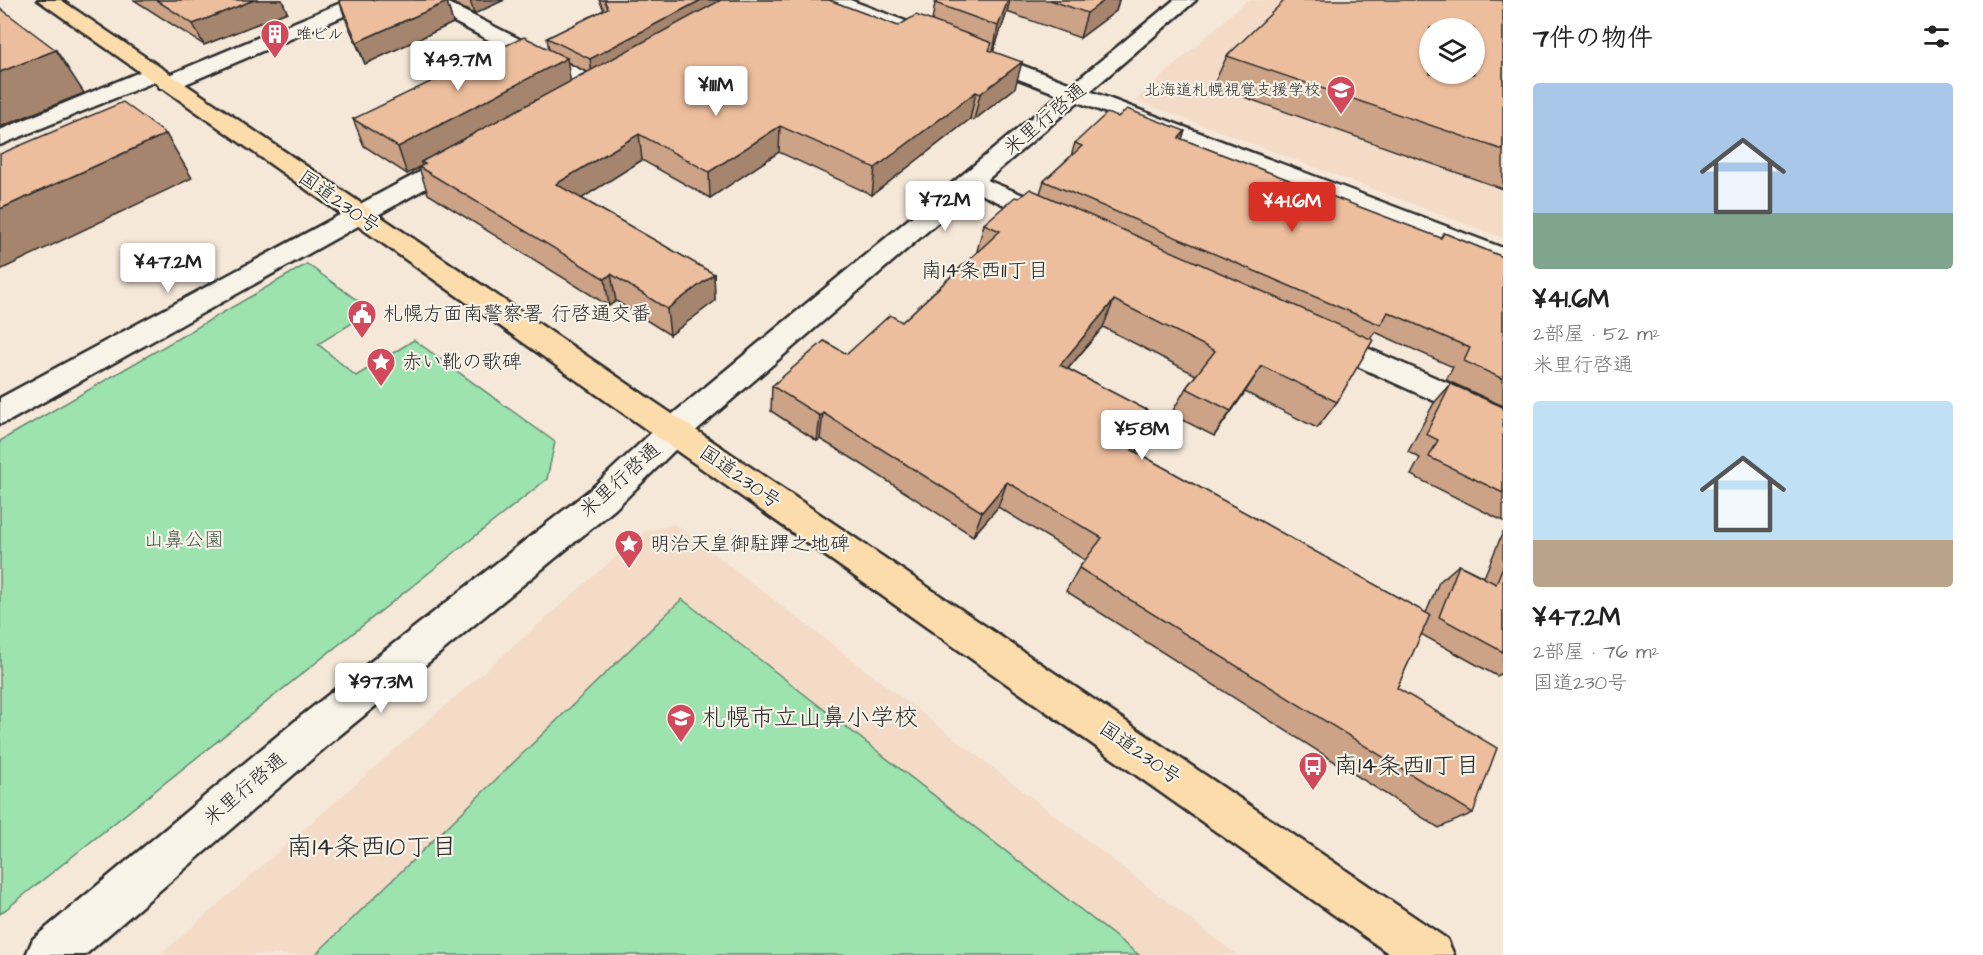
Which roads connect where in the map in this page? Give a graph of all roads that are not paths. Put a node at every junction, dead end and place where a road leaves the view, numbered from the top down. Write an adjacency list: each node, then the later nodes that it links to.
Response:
1 (48, 0): 7 (highway, 国道230号)
2 (365, 0): 7 (street)
3 (427, 0): 8 (street)
4 (832, 0): 9 (street)
5 (1186, 0): 9 (street, 米里行啓通)
6 (614, 74): 8 (street)
7 (162, 78): 11 (street); 14 (highway, 国道230号)
8 (594, 86): 10 (street)
9 (1076, 94): 13 (street, 米里行啓通); 16 (street)
10 (573, 97)
11 (0, 138)
12 (482, 148): 14 (street)
13 (972, 181): 15 (street); 20 (street, 米里行啓通)
14 (359, 216): 18 (street); 20 (highway, 国道230号)
15 (1077, 228)
16 (1503, 258)
17 (1295, 327): 19 (street)
18 (0, 412)
19 (1503, 420)
20 (674, 431): 21 (street, 米里行啓通); 22 (highway, 国道230号)
21 (49, 955)
22 (1431, 955)

